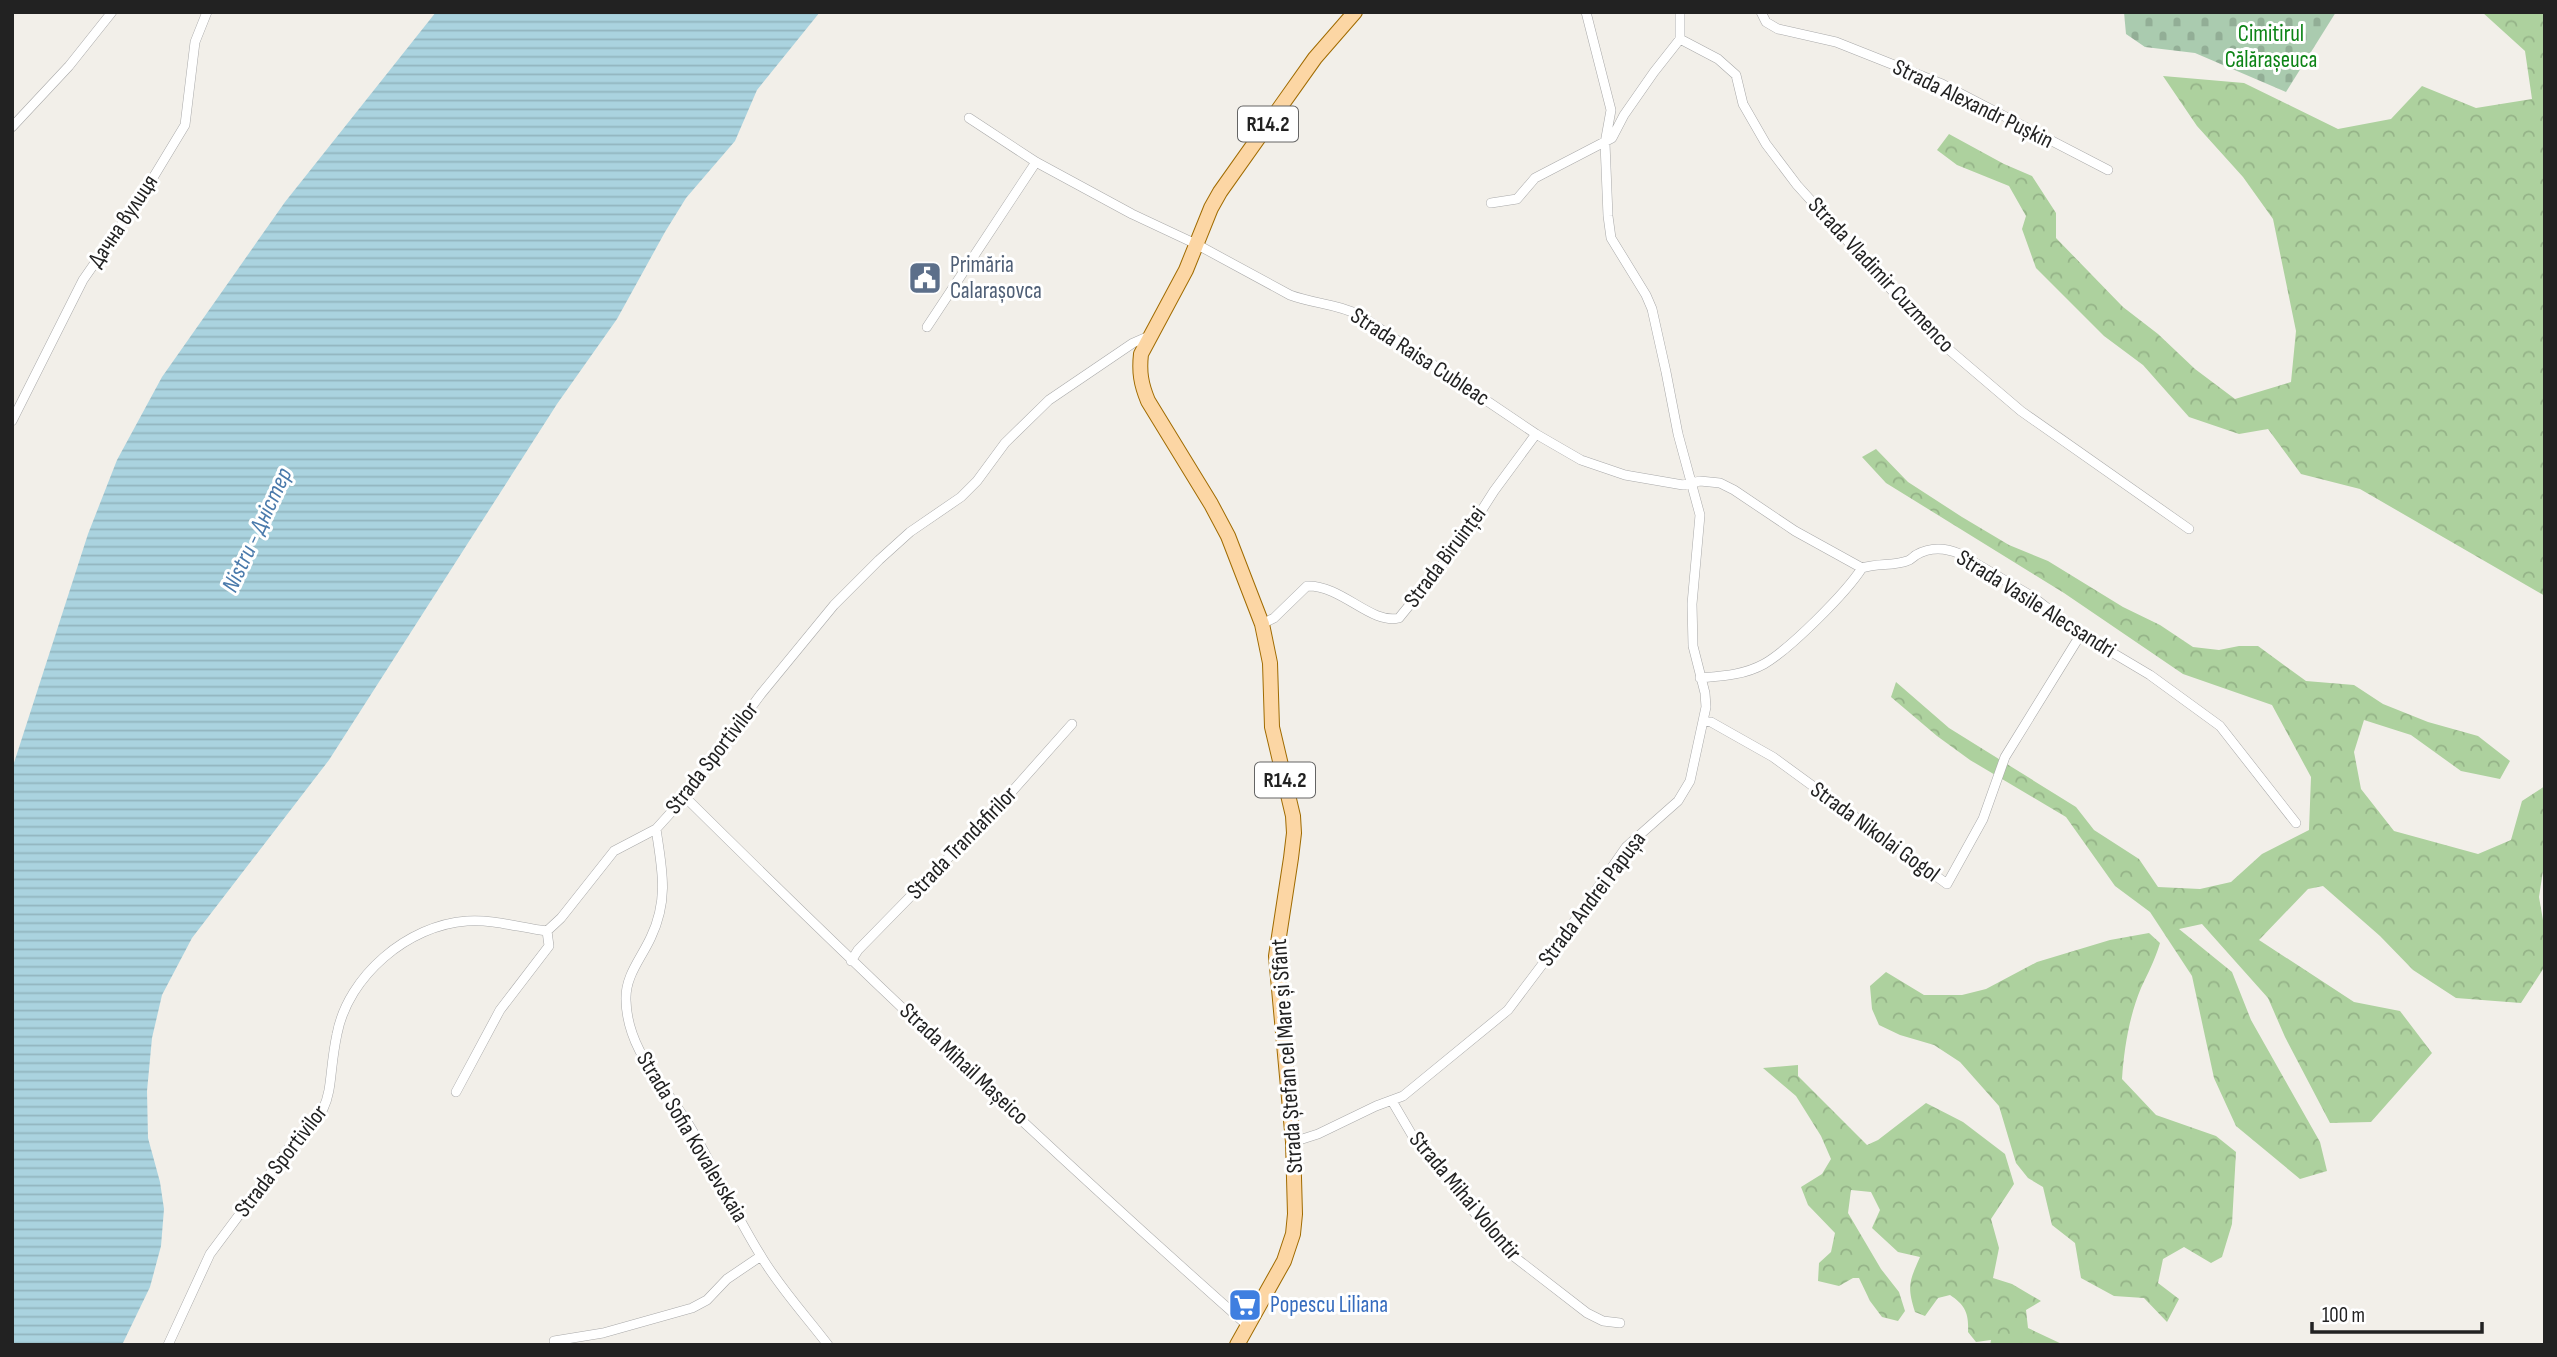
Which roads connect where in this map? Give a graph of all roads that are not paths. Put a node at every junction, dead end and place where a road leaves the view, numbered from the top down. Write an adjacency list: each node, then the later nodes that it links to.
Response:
1 (112, 12): 9 (street)
2 (207, 12): 17 (street, Дачна вулиця)
3 (1355, 12): 14 (main road, Strada Ștefan cel Mare și Sfânt / R14.2)
4 (1586, 12): 10 (street, Strada Andrei Papușa)
5 (1680, 12): 7 (street)
6 (1760, 12): 12 (street, Strada Alexandr Pușkin)
7 (1680, 39): 10 (street); 20 (street, Strada Vladimir Cuzmenco)
8 (969, 118): 11 (street, Strada Raisa Cubleac)
9 (12, 127)
10 (1605, 143): 13 (street); 19 (street, Strada Andrei Papușa)
11 (1036, 162): 14 (street, Strada Raisa Cubleac); 15 (street)
12 (2108, 170)
13 (1491, 203)
14 (1196, 244): 16 (main road, Strada Ștefan cel Mare și Sfânt / R14.2); 18 (street, Strada Raisa Cubleac)
15 (927, 327)
16 (1151, 335): 22 (main road, Strada Ștefan cel Mare și Sfânt / R14.2); 27 (street, Strada Sportivilor)
17 (12, 421)
18 (1536, 434): 19 (street, Strada Raisa Cubleac); 22 (street, Strada Biruinței)
19 (1693, 483): 21 (street); 24 (street, Strada Andrei Papușa)
20 (2189, 528)
21 (1862, 568): 23 (street, Strada Vasile Alecsandri); 24 (street)
22 (1262, 624): 34 (main road, Strada Ștefan cel Mare și Sfânt / R14.2)
23 (2081, 634): 25 (street, Strada Nikolai Gogol); 28 (street, Strada Vasile Alecsandri)
24 (1700, 678): 25 (street, Strada Andrei Papușa)
25 (1704, 721): 33 (street, Strada Andrei Papușa)
26 (1072, 724): 31 (street, Strada Trandafirilor)
27 (685, 797): 29 (street, Strada Sportivilor); 31 (street, Strada Mihail Mașeico)
28 (2296, 823)
29 (656, 829): 30 (street, Strada Sportivilor); 35 (street, Strada Sofia Kovalevskaia)
30 (547, 931): 32 (street); 39 (street, Strada Sportivilor)
31 (851, 961): 37 (street, Strada Mihail Mașeico)
32 (456, 1092)
33 (1392, 1101): 34 (street, Strada Andrei Papușa); 36 (street, Strada Mihai Volontir)
34 (1293, 1142): 37 (main road, Strada Ștefan cel Mare și Sfânt / R14.2)
35 (761, 1256): 38 (street); 40 (street, Strada Sofia Kovalevskaia)
36 (1620, 1323)
37 (1248, 1326): 41 (main road, Strada Ștefan cel Mare și Sfânt / R14.2)
38 (554, 1341)
39 (168, 1345)
40 (828, 1345)
41 (1237, 1345)

